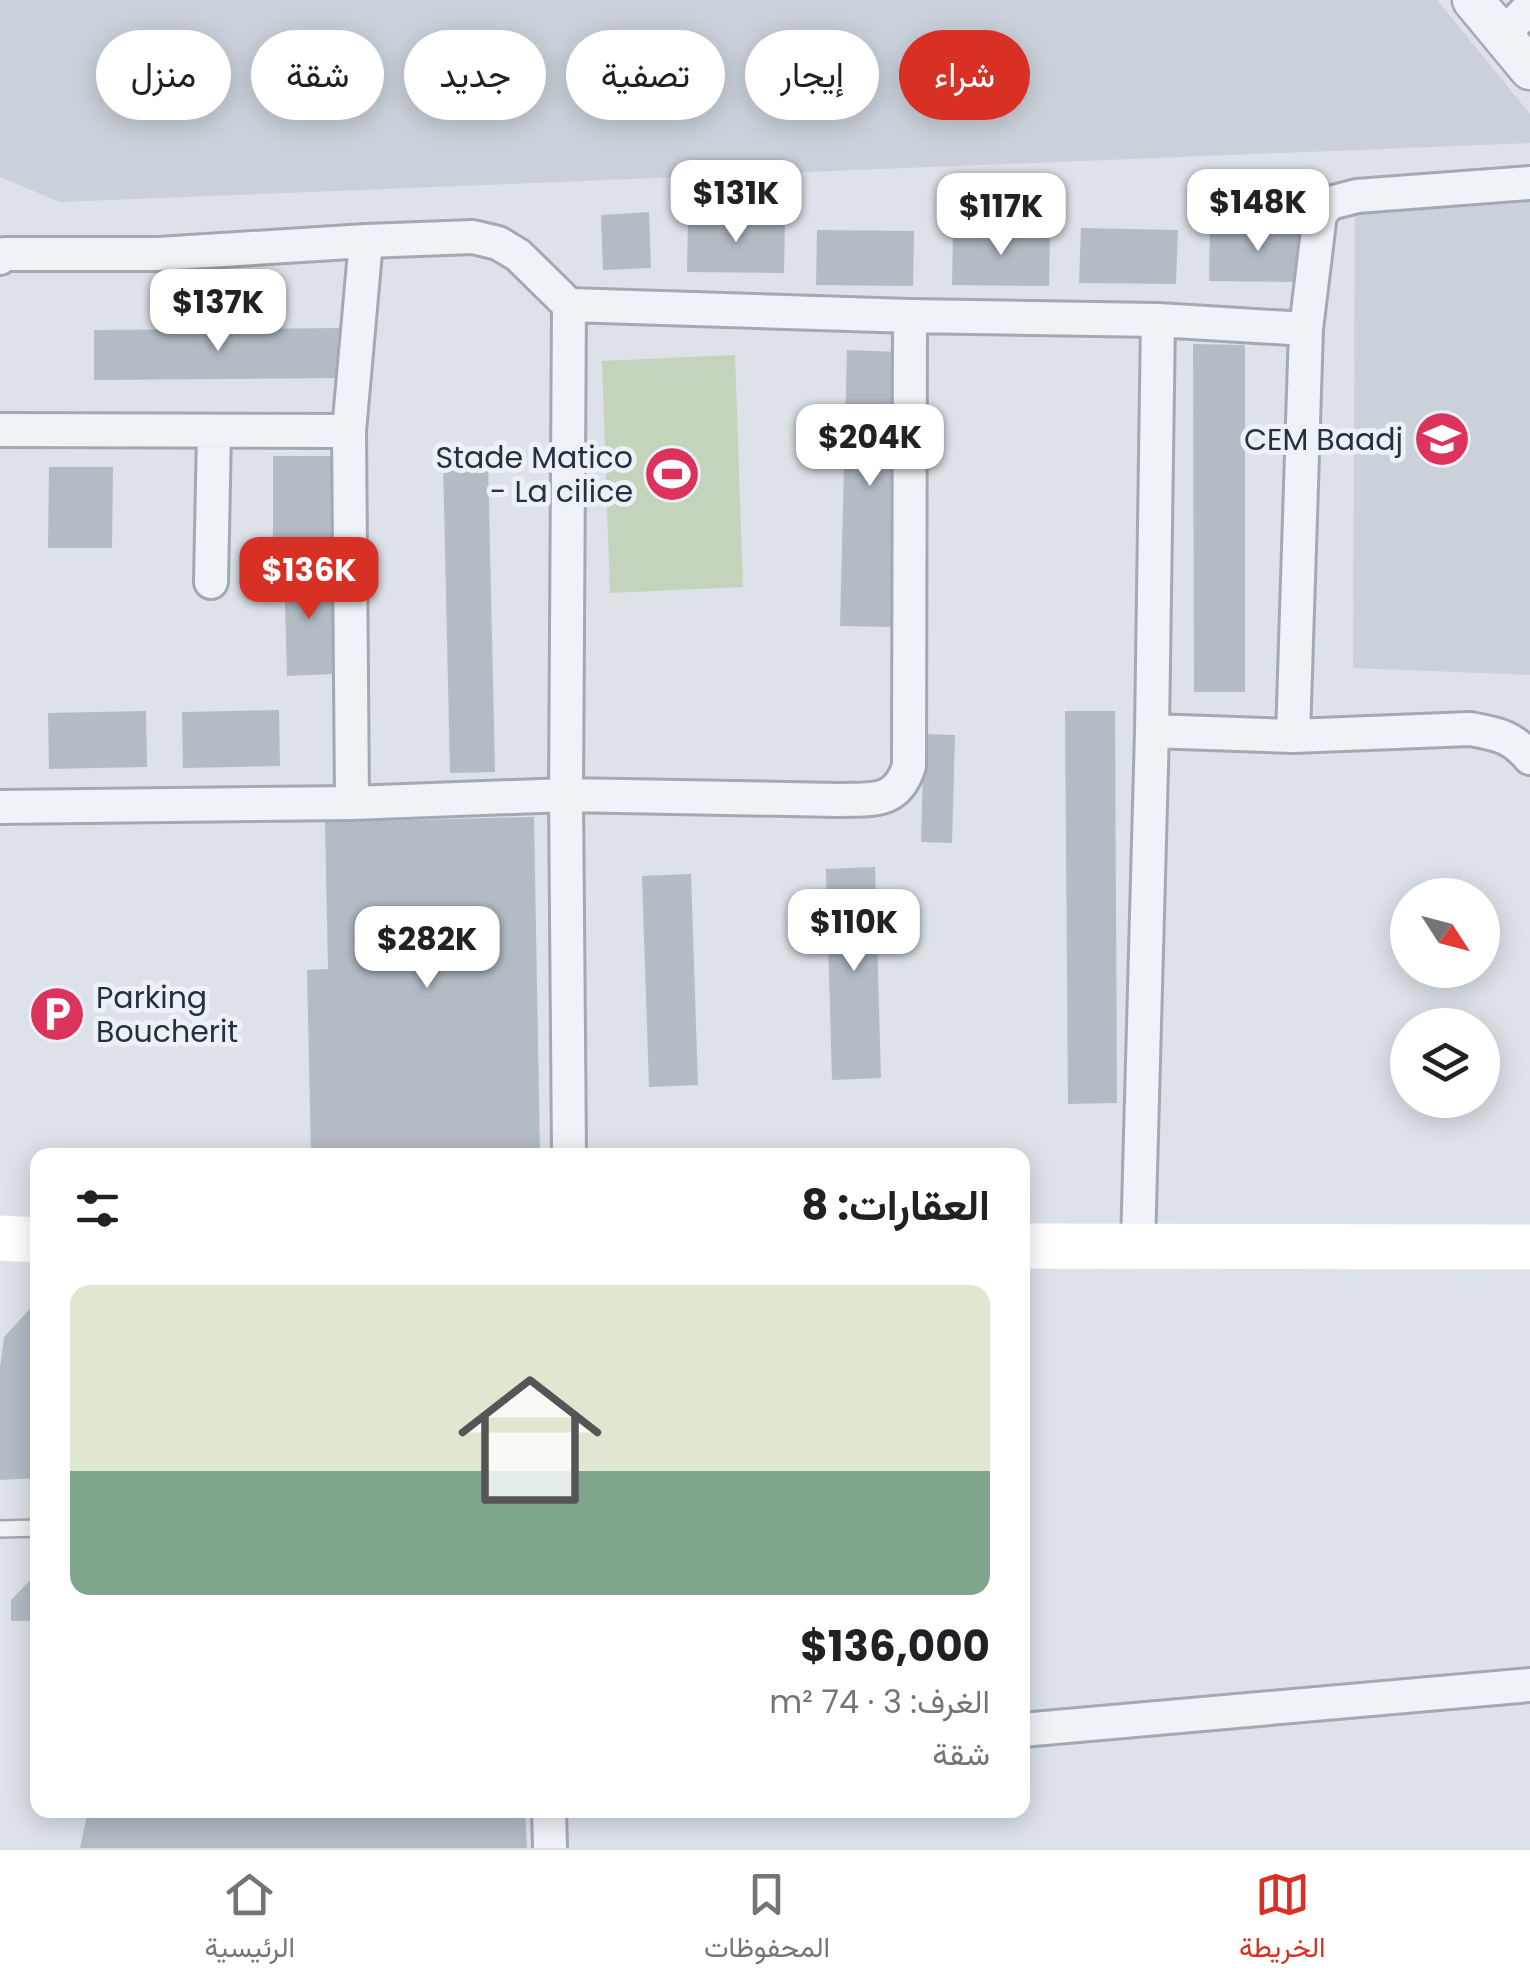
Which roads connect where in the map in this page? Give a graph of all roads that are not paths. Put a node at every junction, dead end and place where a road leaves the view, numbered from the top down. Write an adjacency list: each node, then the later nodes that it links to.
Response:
1 (1473, 0): 3 (street)
2 (1530, 7): 3 (street)
3 (1502, 36): 4 (street)
4 (1530, 69)
5 (1530, 183): 11 (street)
6 (366, 241): 7 (street); 8 (street); 14 (street)
7 (0, 258)
8 (569, 305): 9 (street); 19 (street)
9 (910, 316): 10 (street); 19 (street)
10 (1158, 320): 11 (street); 16 (street)
11 (1306, 329): 17 (street)
12 (0, 430): 13 (street)
13 (214, 432): 14 (street); 15 (street)
14 (350, 432): 20 (street)
15 (211, 582)
16 (1152, 731): 17 (street); 25 (street)
17 (1292, 736): 18 (street)
18 (1530, 758)
19 (566, 796): 20 (street); 22 (street)
20 (352, 802): 21 (street)
21 (0, 807)
22 (569, 1148)
23 (0, 1238): 24 (main road)
24 (30, 1240)
25 (1138, 1245): 26 (main road); 27 (main road)
26 (1030, 1246)
27 (1530, 1247)
28 (30, 1528): 29 (lane)
29 (0, 1529)
30 (1530, 1685): 31 (street)
31 (1030, 1729)
32 (550, 1818): 33 (street)
33 (550, 1848)

